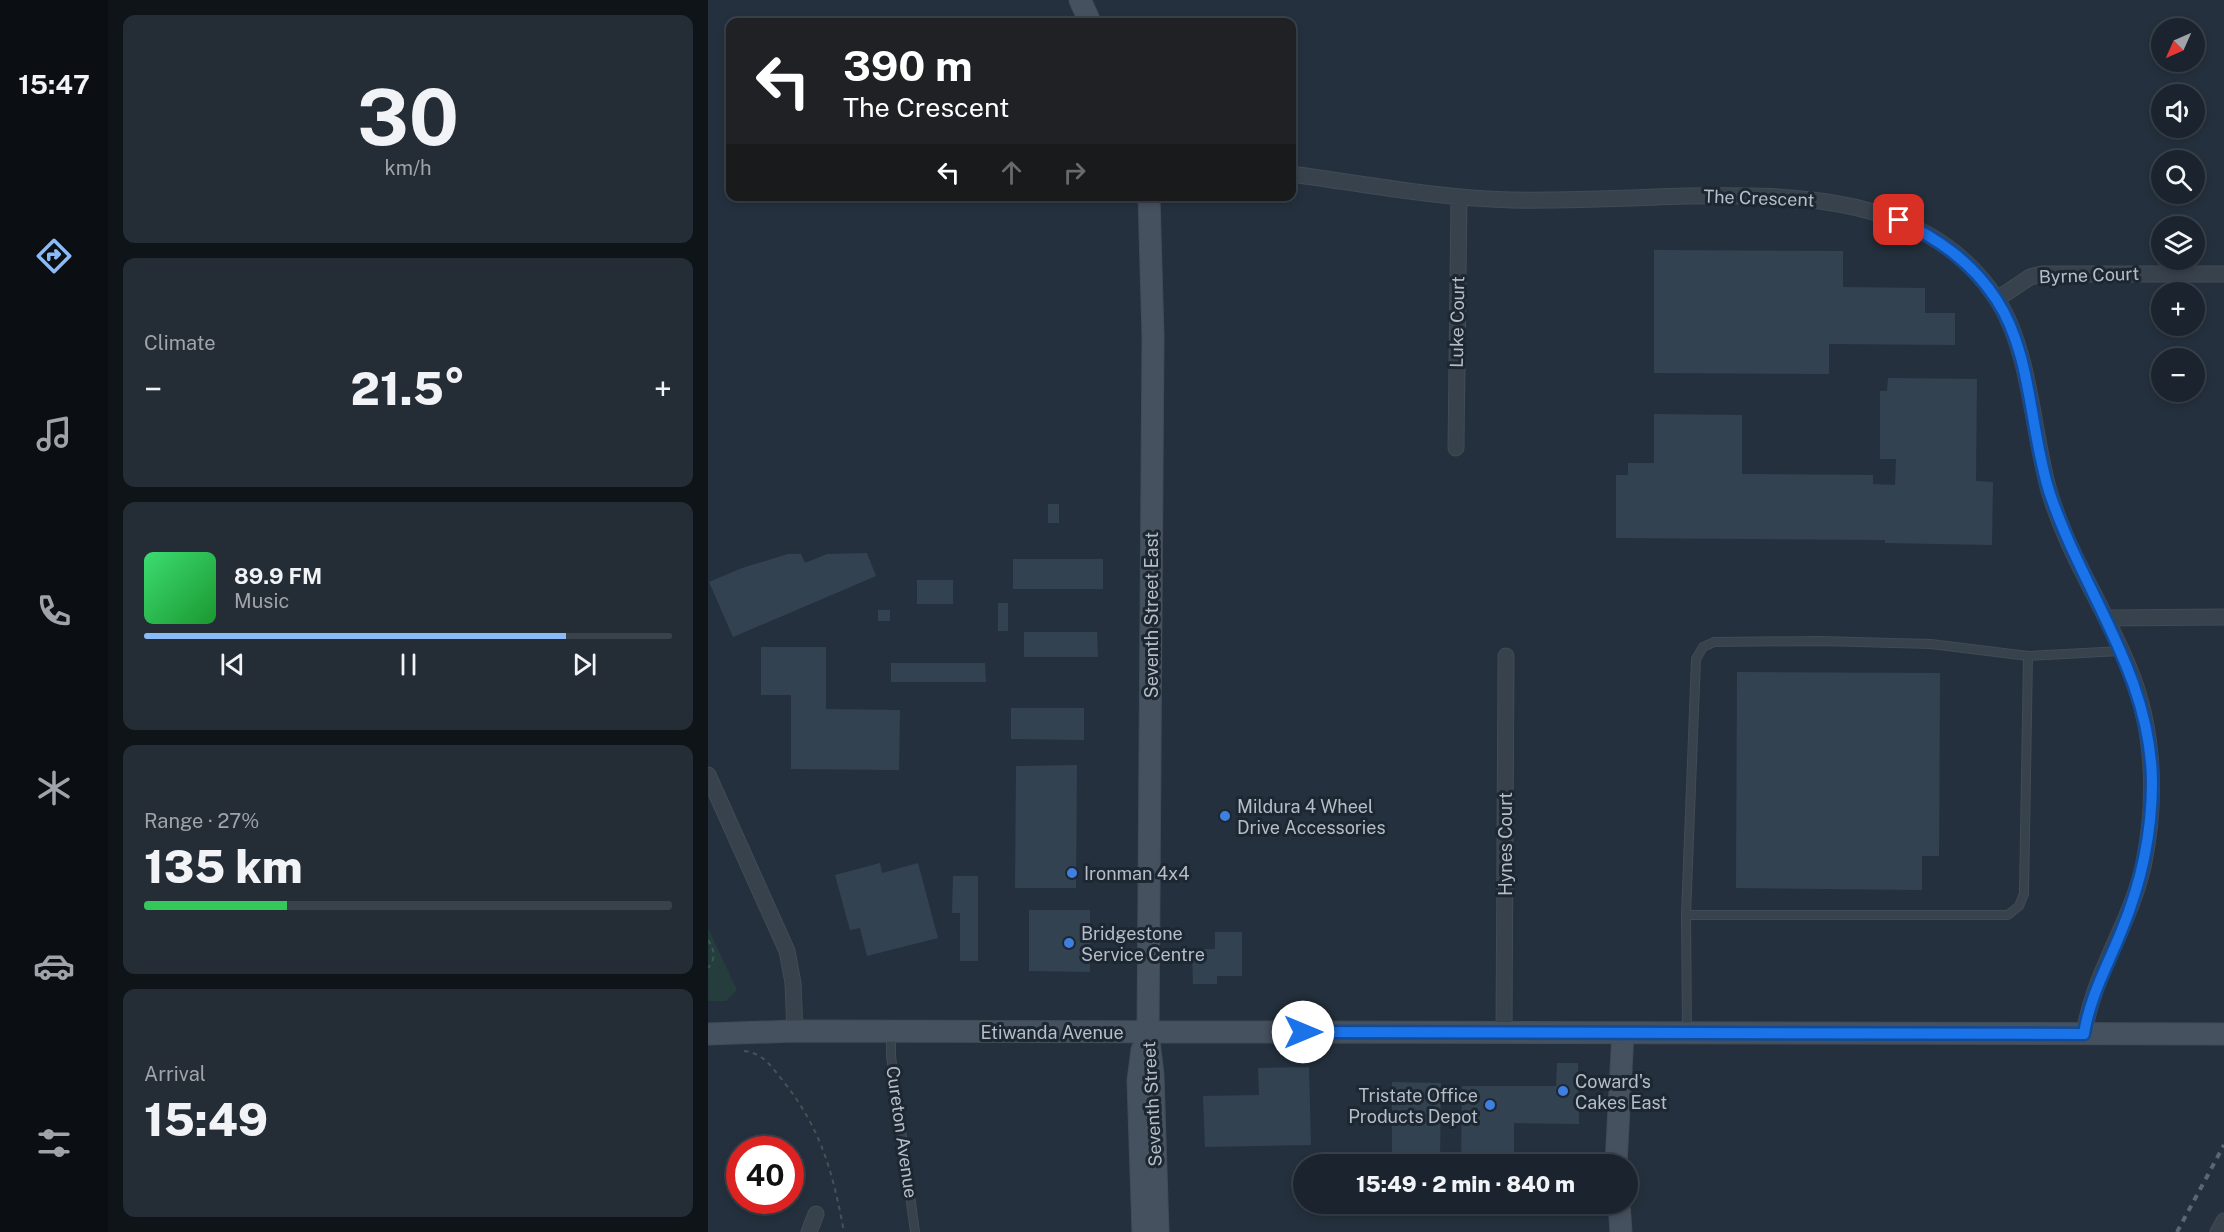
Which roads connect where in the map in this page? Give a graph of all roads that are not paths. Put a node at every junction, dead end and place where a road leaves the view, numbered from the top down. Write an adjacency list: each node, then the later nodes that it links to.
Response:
1 (1080, 0): 3 (street)
2 (1092, 0): 4 (street)
3 (1088, 18)
4 (1096, 18)
5 (1296, 175): 6 (street, The Crescent)
6 (1459, 197): 9 (street, The Crescent); 10 (street, Luke Court)
7 (1149, 201): 21 (street, Seventh Street East)
8 (2224, 273): 9 (street, Byrne Court)
9 (1996, 299): 12 (street, The Crescent)
10 (1456, 448)
11 (2224, 617): 12 (street)
12 (2106, 618): 13 (street, The Crescent)
13 (2121, 651): 15 (lane); 25 (street, The Crescent)
14 (1506, 656): 20 (street, Hynes Court)
15 (2028, 657): 17 (lane); 17 (lane)
16 (708, 775): 18 (street)
17 (1686, 915): 23 (lane)
18 (795, 1031): 19 (street, Etiwanda Avenue); 24 (street, Etiwanda Avenue)
19 (891, 1031): 21 (street, Etiwanda Avenue); 32 (lane, Cureton Avenue)
20 (1504, 1032): 21 (street, Etiwanda Avenue); 22 (street, Etiwanda Avenue)
21 (1148, 1033): 33 (street, Seventh Street); 34 (street, Seventh Street)
22 (1615, 1033): 23 (street, Etiwanda Avenue); 27 (street)
23 (1687, 1033): 25 (street, Etiwanda Avenue)
24 (708, 1034)
25 (2084, 1034): 26 (street, Etiwanda Avenue)
26 (2224, 1034)
27 (1616, 1154)
28 (816, 1214): 31 (street)
29 (1613, 1214): 35 (street)
30 (1619, 1214): 36 (street)
31 (809, 1232)
32 (915, 1232)
33 (1143, 1232)
34 (1158, 1232)
35 (1612, 1232)
36 (1621, 1232)

